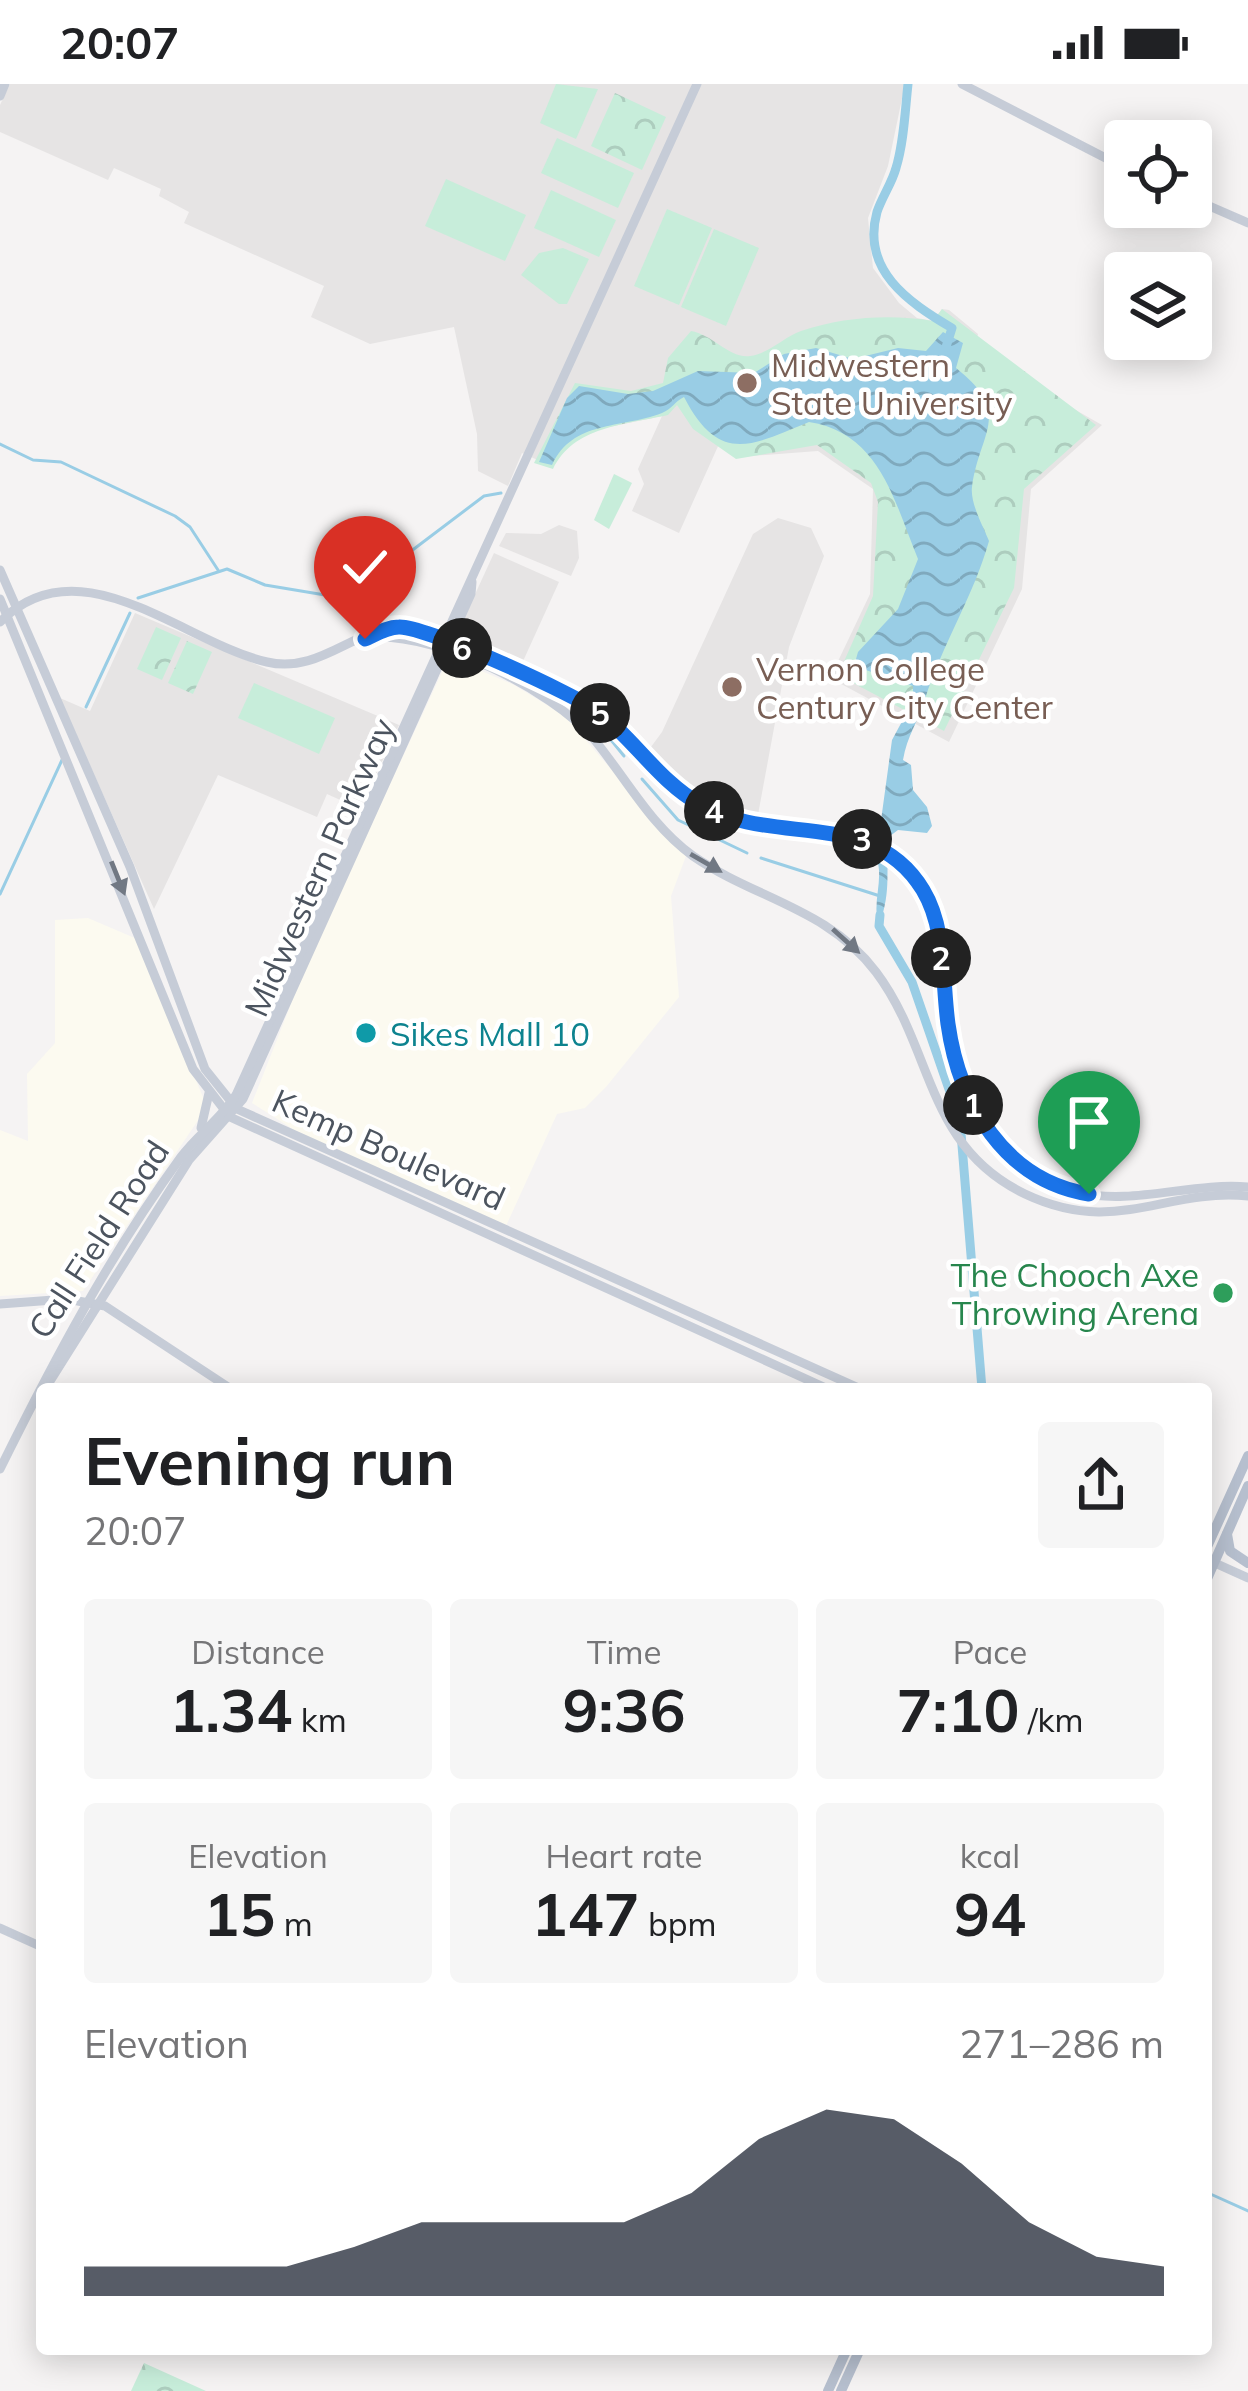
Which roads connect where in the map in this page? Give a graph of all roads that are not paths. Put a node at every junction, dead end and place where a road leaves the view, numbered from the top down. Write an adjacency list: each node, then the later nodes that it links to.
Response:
1 (5, 84): 4 (main road)
2 (697, 84): 13 (main road, Midwestern Parkway)
3 (962, 84): 5 (main road)
4 (0, 96)
5 (1104, 157)
6 (1212, 207): 7 (main road)
7 (1248, 223)
8 (0, 570): 10 (main road, Kemp Boulevard)
9 (0, 599): 10 (main road, Kemp Boulevard)
10 (8, 615): 12 (main road, Kemp Boulevard); 13 (main road); 14 (main road, Kemp Boulevard)
11 (0, 633): 12 (main road)
12 (17, 637): 14 (main road, Kemp Boulevard)
13 (444, 645): 17 (main road, Midwestern Parkway); 23 (main road); 24 (main road, one-way to 24)
14 (43, 681): 15 (main road, Kemp Boulevard); 16 (main road, Kemp Boulevard)
15 (116, 835): 16 (main road); 20 (main road, Kemp Boulevard)
16 (103, 841): 19 (main road, Kemp Boulevard, one-way to 19)
17 (327, 906): 18 (main road, Midwestern Parkway); 20 (main road, Midwestern Parkway)
18 (254, 1079): 20 (main road, Midwestern Parkway); 21 (main road)
19 (208, 1093): 20 (main road, Kemp Boulevard); 22 (main road)
20 (231, 1110): 21 (main road, Kemp Boulevard); 22 (main road, Call Field Road); 25 (main road, Call Field Road); 29 (main road, Kemp Boulevard)
21 (279, 1129): 28 (main road, Kemp Boulevard)
22 (194, 1141): 25 (main road, Call Field Road)
23 (1248, 1187)
24 (1248, 1196)
25 (152, 1209): 26 (main road, Call Field Road)
26 (90, 1302): 27 (main road); 32 (main road, Call Field Road); 33 (main road, Call Field Road); 34 (main road)
27 (0, 1304)
28 (713, 1324): 29 (main road); 30 (main road, Kemp Boulevard)
29 (709, 1336): 31 (main road, Kemp Boulevard)
30 (794, 1359): 31 (main road); 36 (main road, Kemp Boulevard)
31 (788, 1371): 35 (main road, Kemp Boulevard)
32 (44, 1383)
33 (48, 1383)
34 (221, 1383)
35 (815, 1383)
36 (848, 1383)
37 (36, 1396): 39 (main road, Call Field Road)
38 (36, 1400): 39 (main road, Call Field Road)
39 (31, 1405): 41 (main road, Call Field Road)
40 (1248, 1456): 43 (main road)
41 (0, 1469)
42 (1248, 1486): 43 (main road)
43 (1222, 1529): 44 (main road); 45 (main road); 48 (main road)
44 (1212, 1532)
45 (1212, 1549)
46 (1212, 1554): 48 (main road)
47 (1212, 1554): 49 (main road)
48 (1248, 1564)
49 (1248, 1578)
50 (0, 1928): 51 (main road)
51 (36, 1944)
52 (844, 2355): 54 (main road)
53 (857, 2355): 55 (main road)
54 (828, 2391)
55 (841, 2391)

